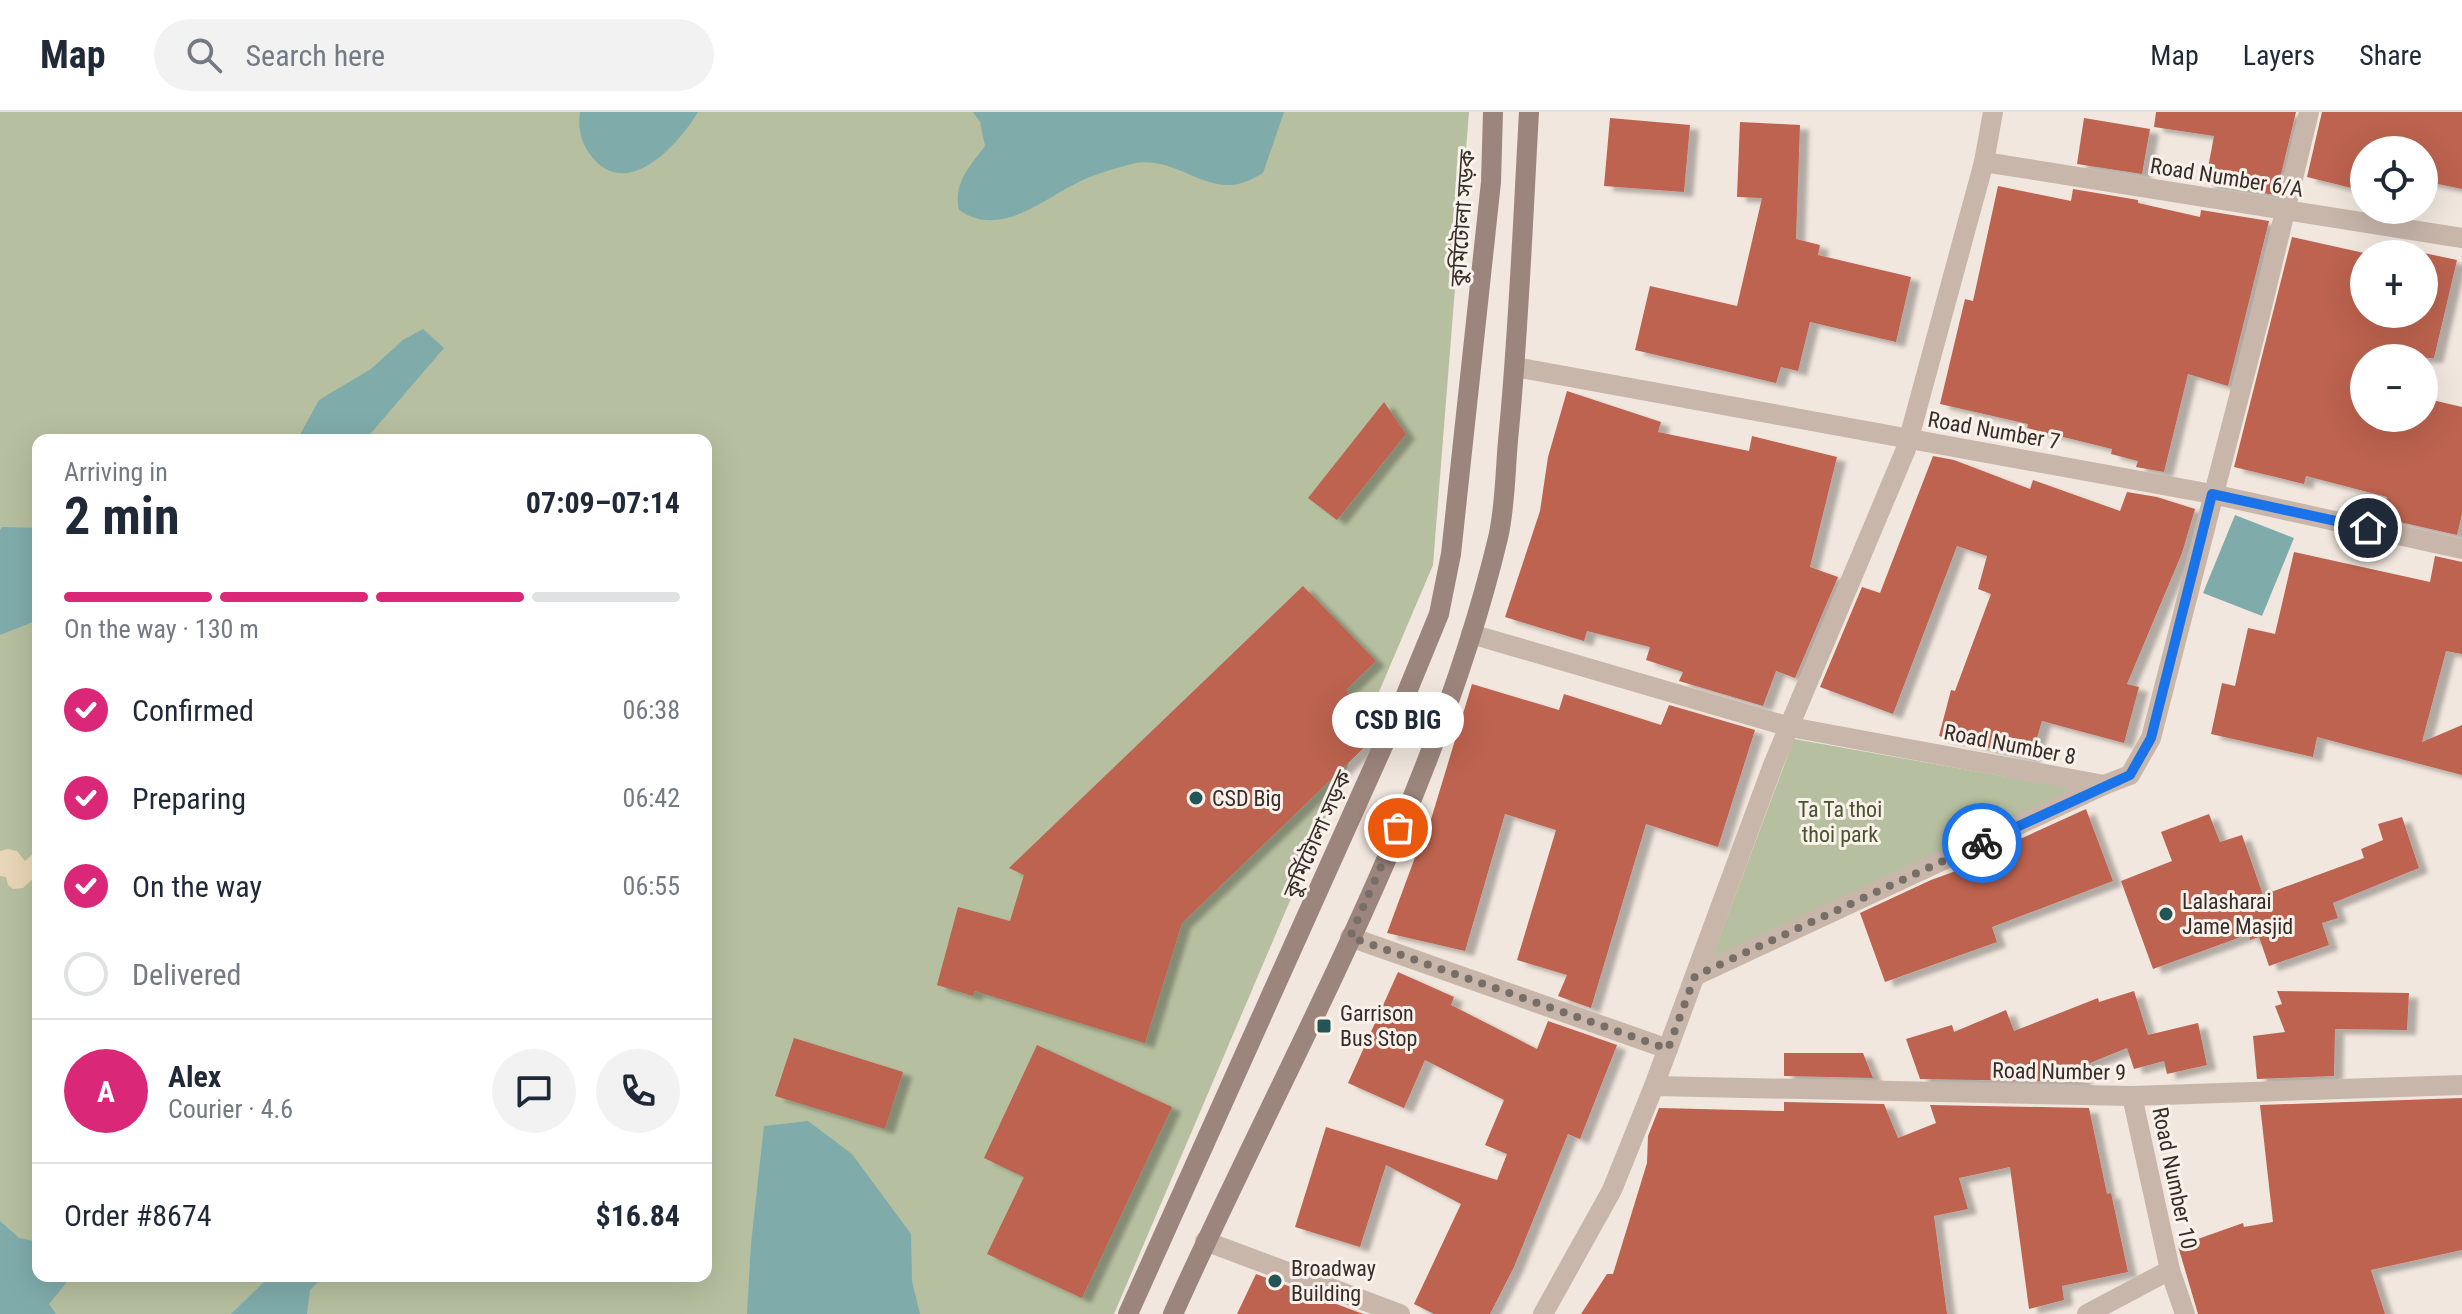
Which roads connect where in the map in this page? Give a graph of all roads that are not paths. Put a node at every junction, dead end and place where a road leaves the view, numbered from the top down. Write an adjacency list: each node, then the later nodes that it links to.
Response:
1 (1493, 112): 23 (main road, কুর্মিটোলা সড়ক)
2 (1529, 112): 8 (main road)
3 (1993, 112): 5 (street)
4 (2309, 112): 6 (street)
5 (1984, 162): 6 (street, Road Number 6/A); 9 (street)
6 (2285, 211): 7 (street, Road Number 6/A); 10 (street)
7 (2462, 238)
8 (1515, 367): 9 (street, Road Number 7); 12 (main road)
9 (1908, 438): 10 (street, Road Number 7); 13 (street)
10 (2212, 494): 11 (street, Road Number 7); 14 (street)
11 (2462, 549)
12 (1471, 634): 13 (street, Road Number 8); 15 (main road)
13 (1790, 727): 14 (street, Road Number 8); 16 (street)
14 (2104, 785): 16 (street, Road Number 8)
15 (1350, 937): 17 (street); 21 (main road)
16 (1695, 976): 17 (street)
17 (1668, 1049): 19 (street)
18 (2462, 1085): 20 (street, Road Number 9)
19 (1654, 1086): 20 (street, Road Number 9); 26 (street)
20 (2132, 1096): 22 (street, Road Number 10)
21 (1205, 1241): 24 (main road); 25 (street)
22 (2170, 1270): 27 (street, Road Number 10); 28 (street, Road Number 10)
23 (1128, 1314)
24 (1173, 1314)
25 (1400, 1314)
26 (1543, 1314)
27 (2087, 1314)
28 (2185, 1314)

